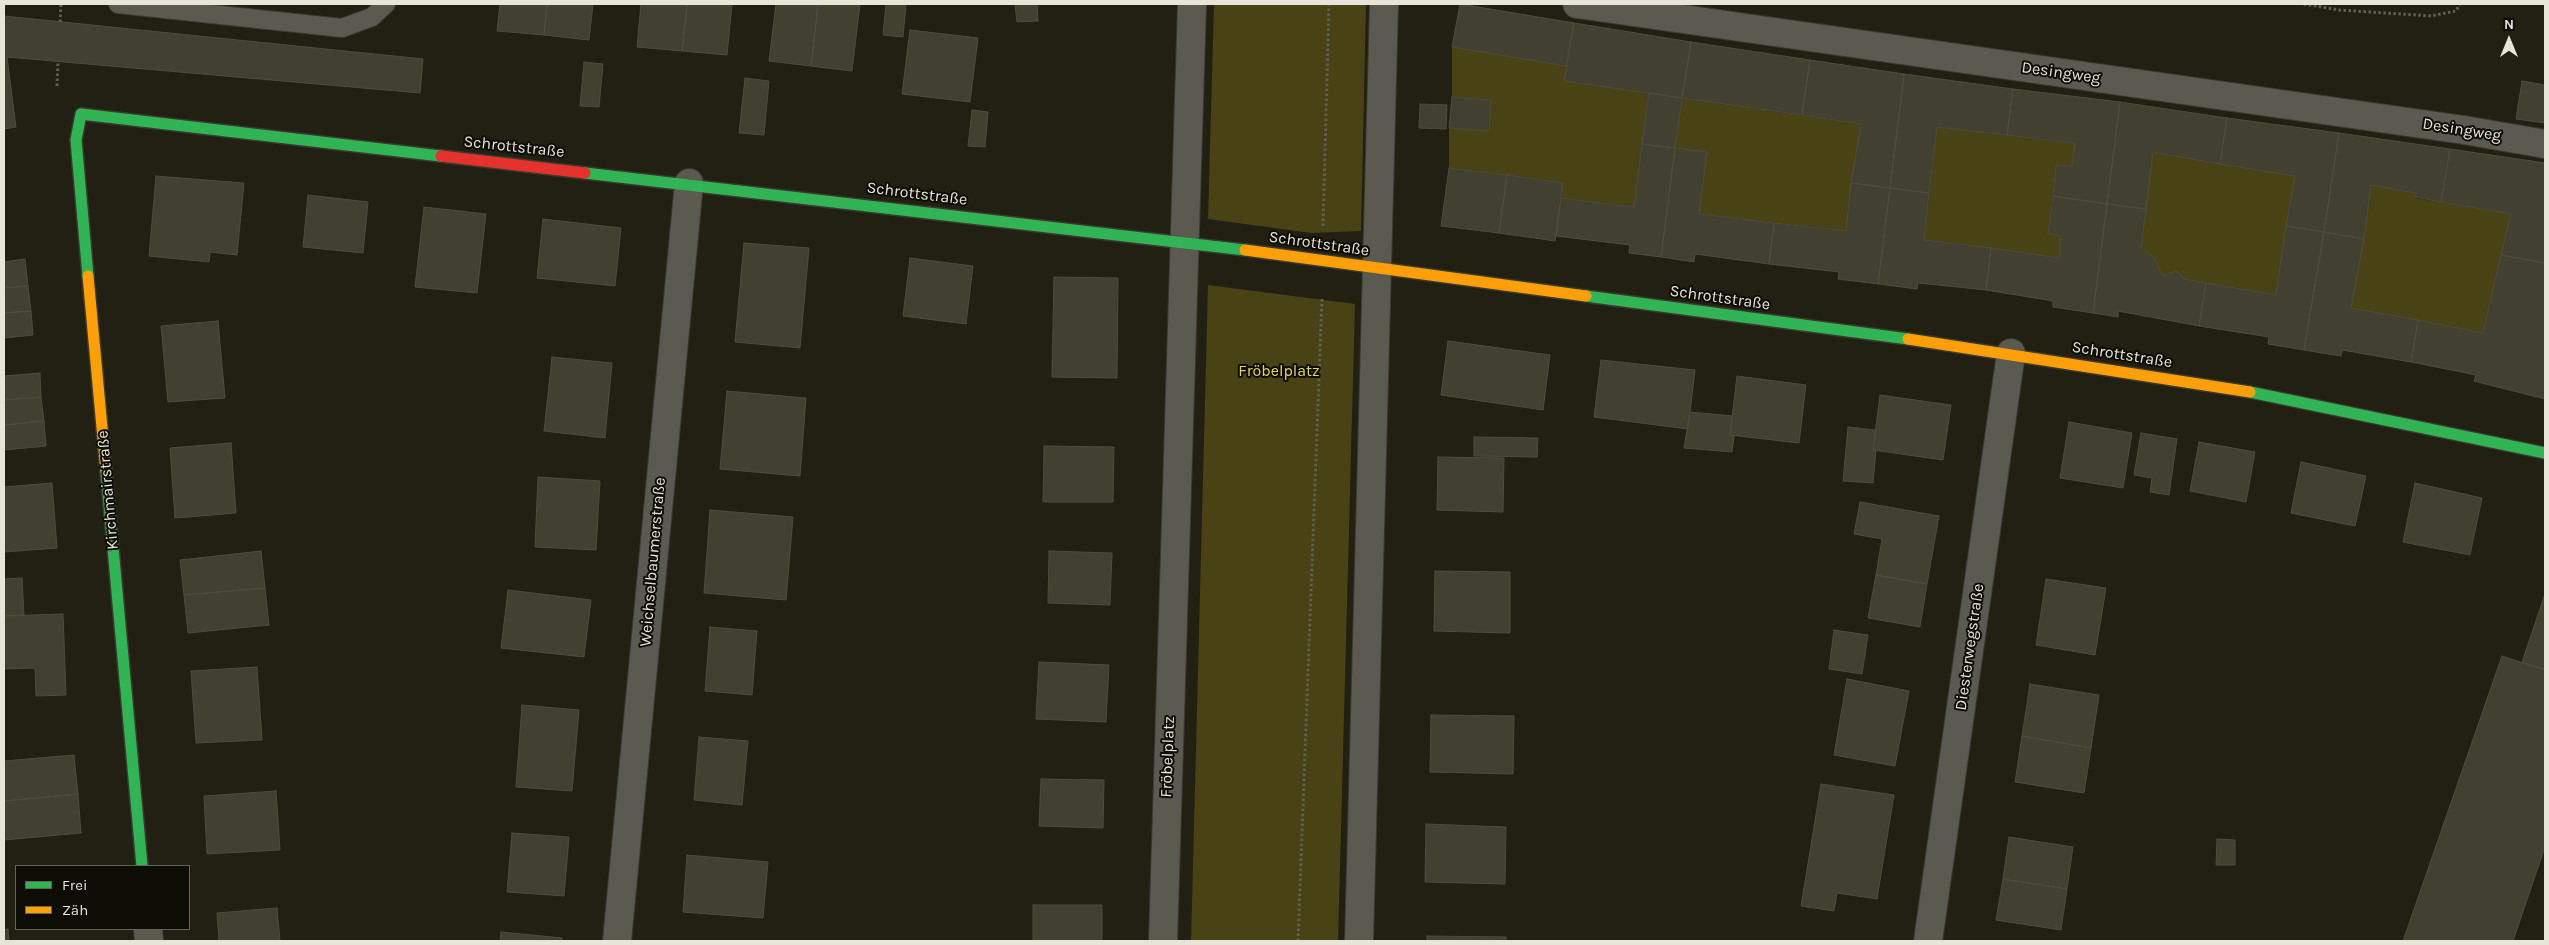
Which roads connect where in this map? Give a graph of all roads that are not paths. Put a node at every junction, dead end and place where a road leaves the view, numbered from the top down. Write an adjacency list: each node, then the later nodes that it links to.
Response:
1 (118, 4): 2 (lane)
2 (386, 4)
3 (1192, 4): 9 (street, Fröbelplatz)
4 (1384, 4): 10 (street)
5 (1577, 4): 7 (street, Desingweg)
6 (81, 114): 8 (street, Schrottstraße); 13 (street, Kirchmairstraße)
7 (2545, 144)
8 (689, 183): 9 (street, Schrottstraße); 14 (street, Weichselbaumerstraße)
9 (1183, 242): 10 (street, Schrottstraße); 15 (street, Fröbelplatz)
10 (1378, 269): 11 (street, Schrottstraße); 16 (street)
11 (2011, 353): 12 (street, Schrottstraße); 17 (street, Diesterwegstraße)
12 (2545, 453)
13 (142, 865)
14 (617, 941)
15 (1163, 941)
16 (1359, 941)
17 (1928, 941)

